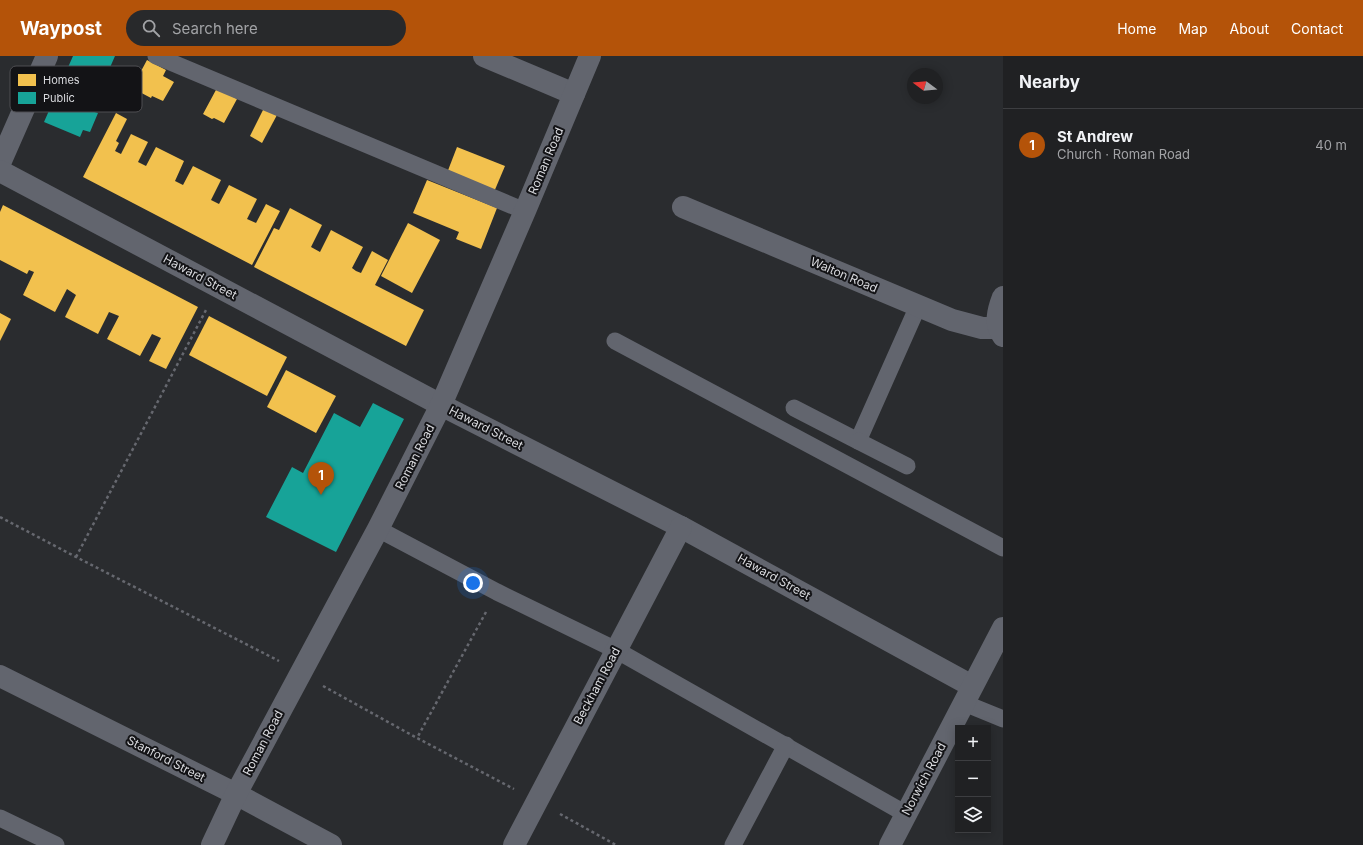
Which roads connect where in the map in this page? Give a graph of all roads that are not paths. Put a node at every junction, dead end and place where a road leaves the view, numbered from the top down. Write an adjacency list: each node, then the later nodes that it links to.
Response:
1 (47, 56): 5 (street)
2 (156, 56): 11 (lane)
3 (484, 56): 6 (street)
4 (590, 56): 6 (street, Roman Road)
5 (43, 66)
6 (574, 94): 11 (street, Roman Road)
7 (22, 112): 8 (street)
8 (0, 163)
9 (0, 170): 16 (street, Haward Street)
10 (683, 207): 13 (street, Walton Road)
11 (525, 211): 16 (street, Roman Road)
12 (1003, 297): 14 (street)
13 (918, 306): 14 (street, Walton Road); 18 (lane)
14 (1001, 332)
15 (615, 341): 22 (lane)
16 (441, 404): 20 (street, Haward Street); 21 (street, Roman Road)
17 (794, 408): 18 (lane)
18 (858, 441): 19 (lane)
19 (906, 466)
20 (681, 527): 24 (street, Beckham Road); 26 (street, Haward Street)
21 (378, 529): 24 (lane); 29 (street, Roman Road)
22 (1003, 548)
23 (1003, 628): 26 (street, Norwich Road)
24 (616, 650): 28 (lane); 35 (street, Beckham Road)
25 (0, 676): 29 (street, Stanford Street)
26 (968, 694): 27 (lane); 30 (street, Norwich Road)
27 (1003, 719)
28 (786, 745): 30 (lane); 36 (lane)
29 (236, 794): 33 (street, Roman Road); 34 (street, Stanford Street)
30 (906, 814): 37 (street, Norwich Road)
31 (0, 818): 32 (lane)
32 (56, 845)
33 (212, 845)
34 (331, 845)
35 (514, 845)
36 (734, 845)
37 (890, 845)

